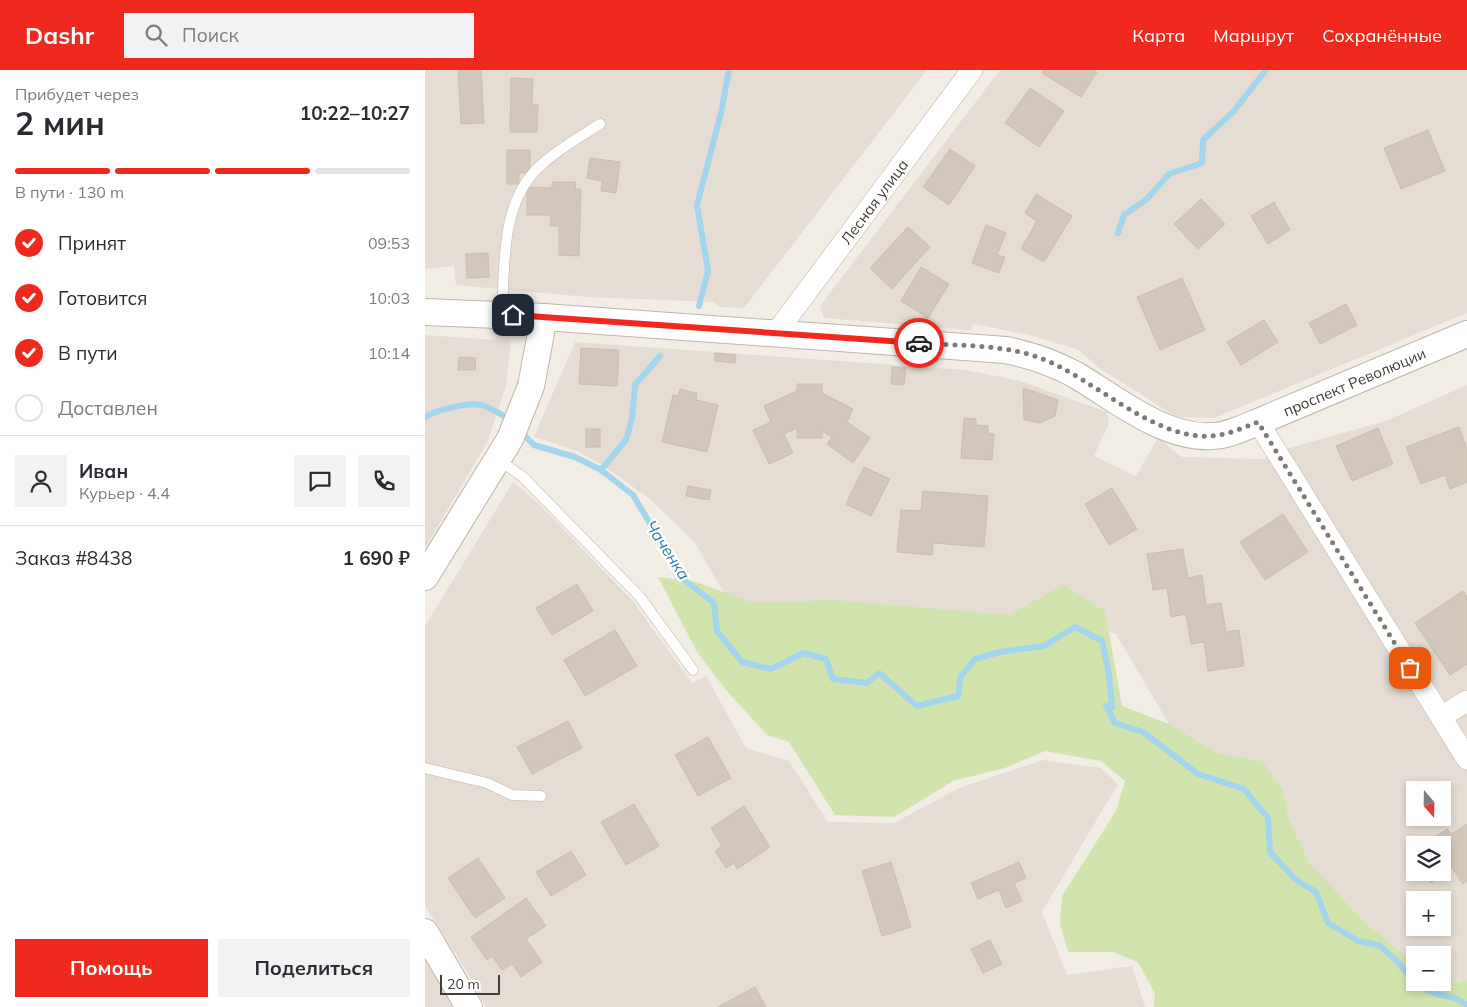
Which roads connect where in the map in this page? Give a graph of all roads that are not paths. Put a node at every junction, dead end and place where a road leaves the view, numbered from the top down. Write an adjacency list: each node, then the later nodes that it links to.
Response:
1 (972, 70): 6 (street, Лесная улица)
2 (600, 124): 4 (lane)
3 (425, 312): 4 (street, проспект Революции)
4 (502, 315): 5 (street, проспект Революции)
5 (544, 317): 6 (street, проспект Революции); 9 (street)
6 (776, 333): 8 (street, проспект Революции)
7 (1467, 334): 8 (street, проспект Революции)
8 (1258, 422): 13 (street)
9 (505, 449): 10 (street); 11 (lane)
10 (425, 576)
11 (693, 670)
12 (1467, 701): 13 (street)
13 (1441, 717): 14 (street)
14 (1467, 760)
15 (425, 768): 16 (lane)
16 (541, 796)
17 (425, 932): 18 (street)
18 (469, 1007)

